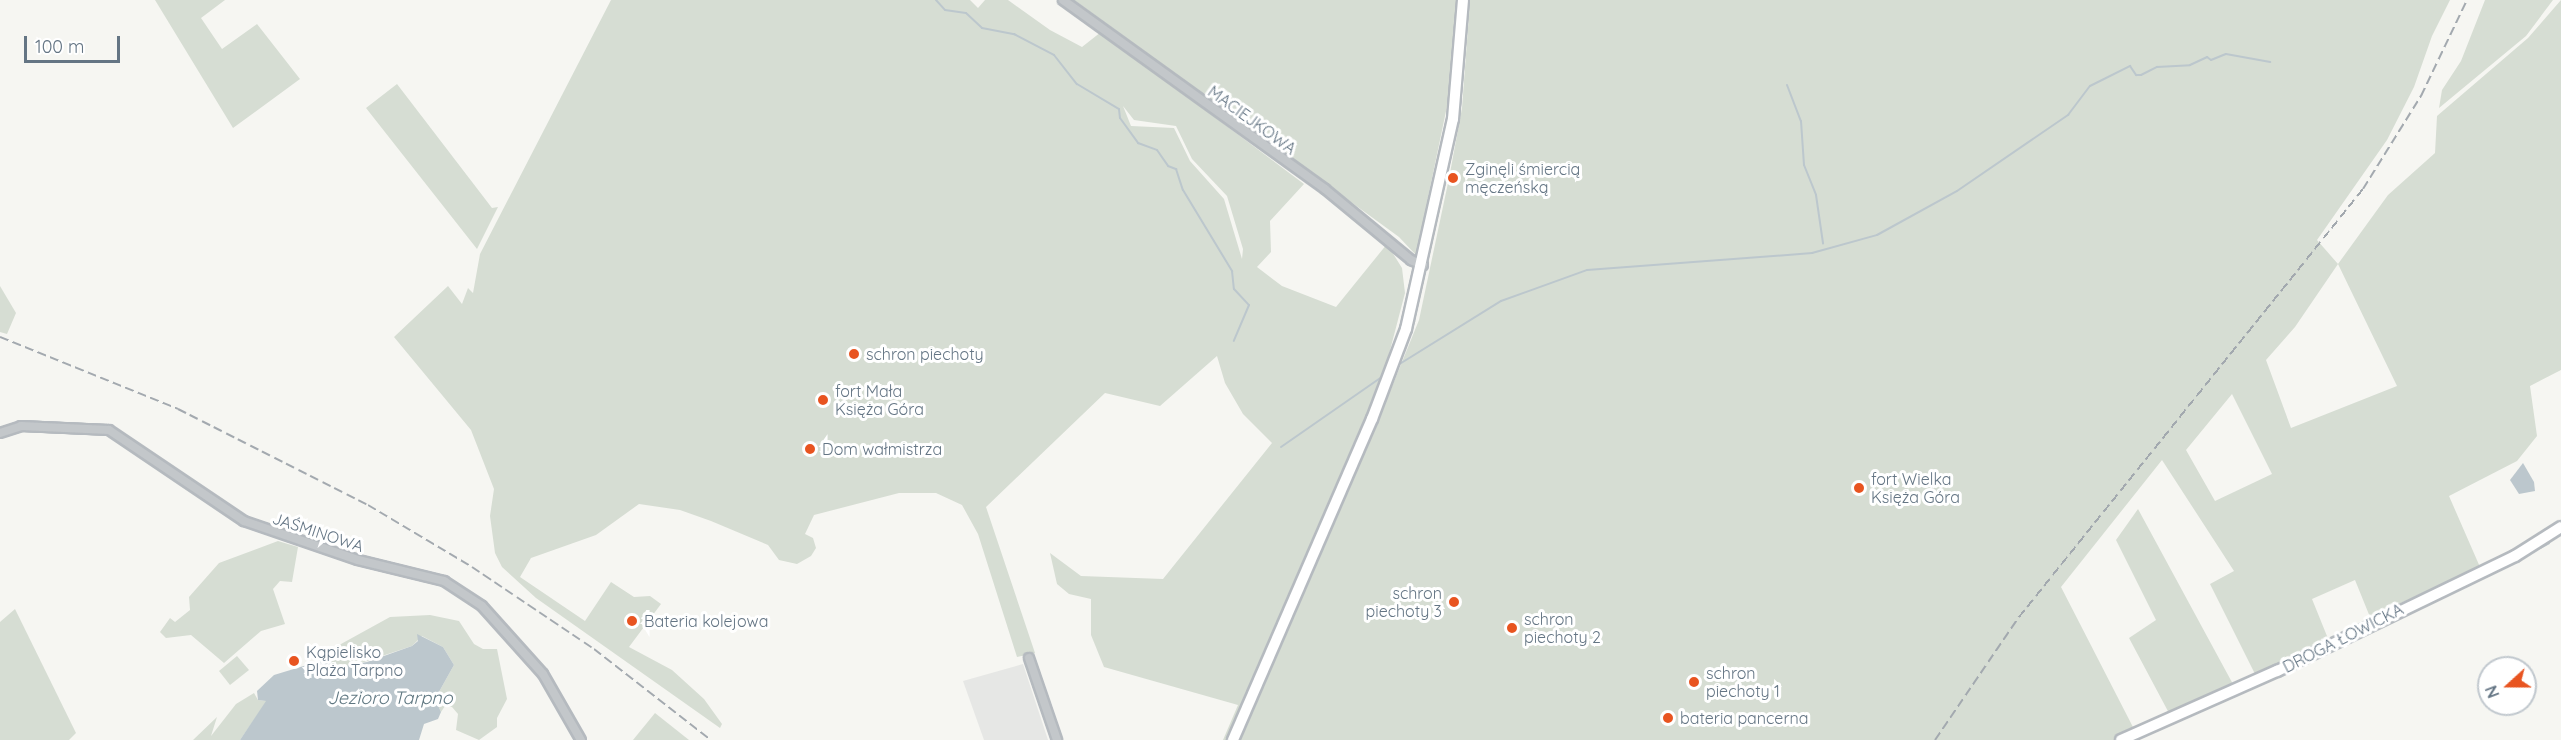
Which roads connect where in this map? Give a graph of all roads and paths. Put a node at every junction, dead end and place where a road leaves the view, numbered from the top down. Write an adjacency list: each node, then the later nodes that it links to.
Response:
1 (1063, 0): 3 (street, MACIEJKOWA)
2 (1463, 0): 3 (street)
3 (1423, 265): 9 (street)
4 (0, 433): 7 (street, JAŚMINOWA)
5 (2561, 527): 10 (street, DROGA ŁOWICKA)
6 (1029, 658): 8 (street)
7 (581, 740)
8 (1058, 740)
9 (1233, 740)
10 (2121, 740)

